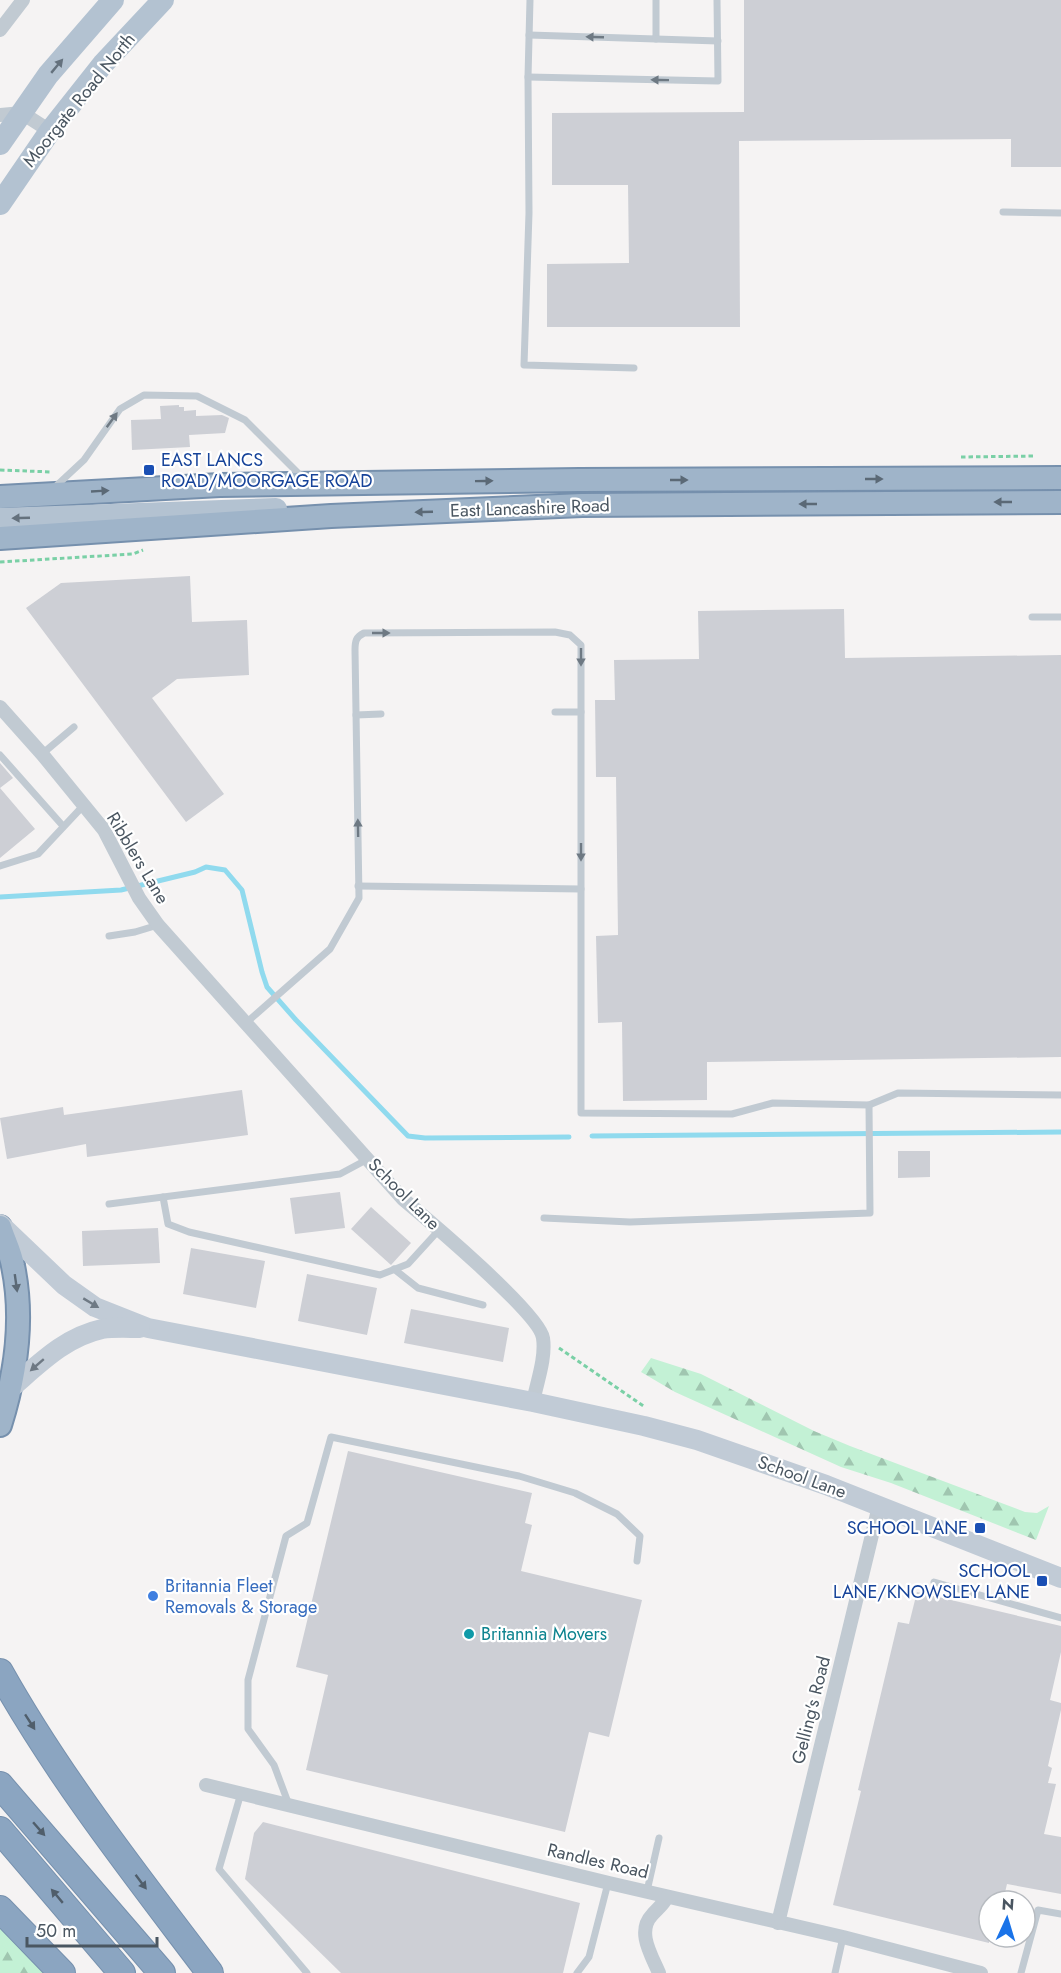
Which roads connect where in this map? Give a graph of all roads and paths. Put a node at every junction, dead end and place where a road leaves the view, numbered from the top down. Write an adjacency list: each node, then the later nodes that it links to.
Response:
1 (23, 0): 7 (street)
2 (114, 0): 12 (main road, Moorgate Road North, one-way to 2)
3 (163, 0): 13 (main road, Moorgate Road North)
4 (530, 0): 8 (lane)
5 (656, 0): 9 (lane)
6 (717, 0): 10 (lane)
7 (0, 30)
8 (529, 35): 9 (lane, one-way to 8); 11 (lane)
9 (656, 39): 10 (lane)
10 (718, 41): 11 (lane, one-way to 11)
11 (528, 77): 18 (lane)
12 (6, 115): 13 (street); 14 (main road, Moorgate Road North)
13 (50, 131): 15 (main road, Moorgate Road North)
14 (0, 144)
15 (0, 204)
16 (1003, 212): 17 (lane)
17 (1061, 213)
18 (634, 368)
19 (0, 470): 20 (path)
20 (58, 472)
21 (1061, 478): 22 (highway, East Lancashire Road, one-way to 21)
22 (309, 484): 23 (highway, East Lancashire Road, one-way to 22); 23 (lane, one-way to 22)
23 (45, 494): 24 (highway, East Lancashire Road)
24 (0, 496)
25 (1061, 502): 26 (highway, East Lancashire Road, one-way to 26)
26 (331, 516): 27 (main road, one-way to 27); 28 (highway, East Lancashire Road)
27 (0, 519)
28 (122, 531): 29 (highway, East Lancashire Road); 31 (highway)
29 (0, 538)
30 (148, 547): 32 (path)
31 (0, 548)
32 (0, 562)
33 (1032, 617): 34 (lane)
34 (1061, 617)
35 (0, 707): 41 (street, Ribblers Lane)
36 (555, 712): 37 (lane)
37 (581, 712): 39 (lane, one-way to 37); 47 (lane, one-way to 47)
38 (381, 714): 39 (lane)
39 (356, 715): 46 (lane, one-way to 39)
40 (74, 727): 41 (lane)
41 (42, 754): 43 (street, Ribblers Lane)
42 (0, 755): 44 (lane)
43 (83, 806): 44 (lane); 48 (street, Ribblers Lane)
44 (63, 826): 45 (lane)
45 (0, 866)
46 (358, 886): 47 (lane); 51 (lane)
47 (581, 889): 53 (lane)
48 (158, 925): 49 (lane); 50 (street, Ribblers Lane)
49 (109, 936)
50 (224, 998): 51 (street, School Lane)
51 (246, 1023): 54 (street, School Lane)
52 (1061, 1095): 53 (lane)
53 (869, 1105): 57 (lane)
54 (368, 1160): 55 (lane); 59 (street, School Lane)
55 (163, 1197): 56 (lane); 60 (lane)
56 (109, 1204)
57 (544, 1218)
58 (0, 1226): 62 (main road, School Lane, one-way to 62); 64 (highway, one-way to 64)
59 (440, 1230): 60 (lane); 63 (street, School Lane)
60 (394, 1269): 61 (lane)
61 (483, 1305)
62 (148, 1328): 64 (main road, School Lane, one-way to 64); 65 (main road, School Lane)
63 (543, 1337): 65 (street); 67 (path)
64 (11, 1388): 66 (highway)
65 (534, 1402): 67 (main road, School Lane)
66 (0, 1425)
67 (644, 1426): 68 (main road, School Lane)
68 (879, 1506): 70 (main road, School Lane); 85 (street, Gelling's Road)
69 (637, 1561): 77 (lane)
70 (1061, 1578)
71 (934, 1582): 72 (lane)
72 (1061, 1618)
73 (0, 1672): 90 (highway, one-way to 90)
74 (0, 1785): 89 (highway, one-way to 89)
75 (206, 1785): 76 (street, Randles Road)
76 (241, 1793): 77 (street, Randles Road); 91 (lane)
77 (289, 1805): 80 (street, Randles Road)
78 (0, 1830): 88 (highway, one-way to 78)
79 (659, 1838): 81 (lane)
80 (609, 1883): 81 (street, Randles Road); 92 (lane)
81 (646, 1891): 82 (street, Randles Road)
82 (667, 1897): 85 (street, Randles Road); 93 (street)
83 (0, 1909): 87 (highway)
84 (1061, 1914): 96 (lane)
85 (778, 1923): 86 (street, Randles Road)
86 (843, 1937): 94 (lane); 95 (street, Randles Road)
87 (62, 1973)
88 (122, 1973)
89 (162, 1973)
90 (210, 1973)
91 (307, 1973)
92 (578, 1973)
93 (659, 1973)
94 (835, 1973)
95 (981, 1973)
96 (1021, 1973)

